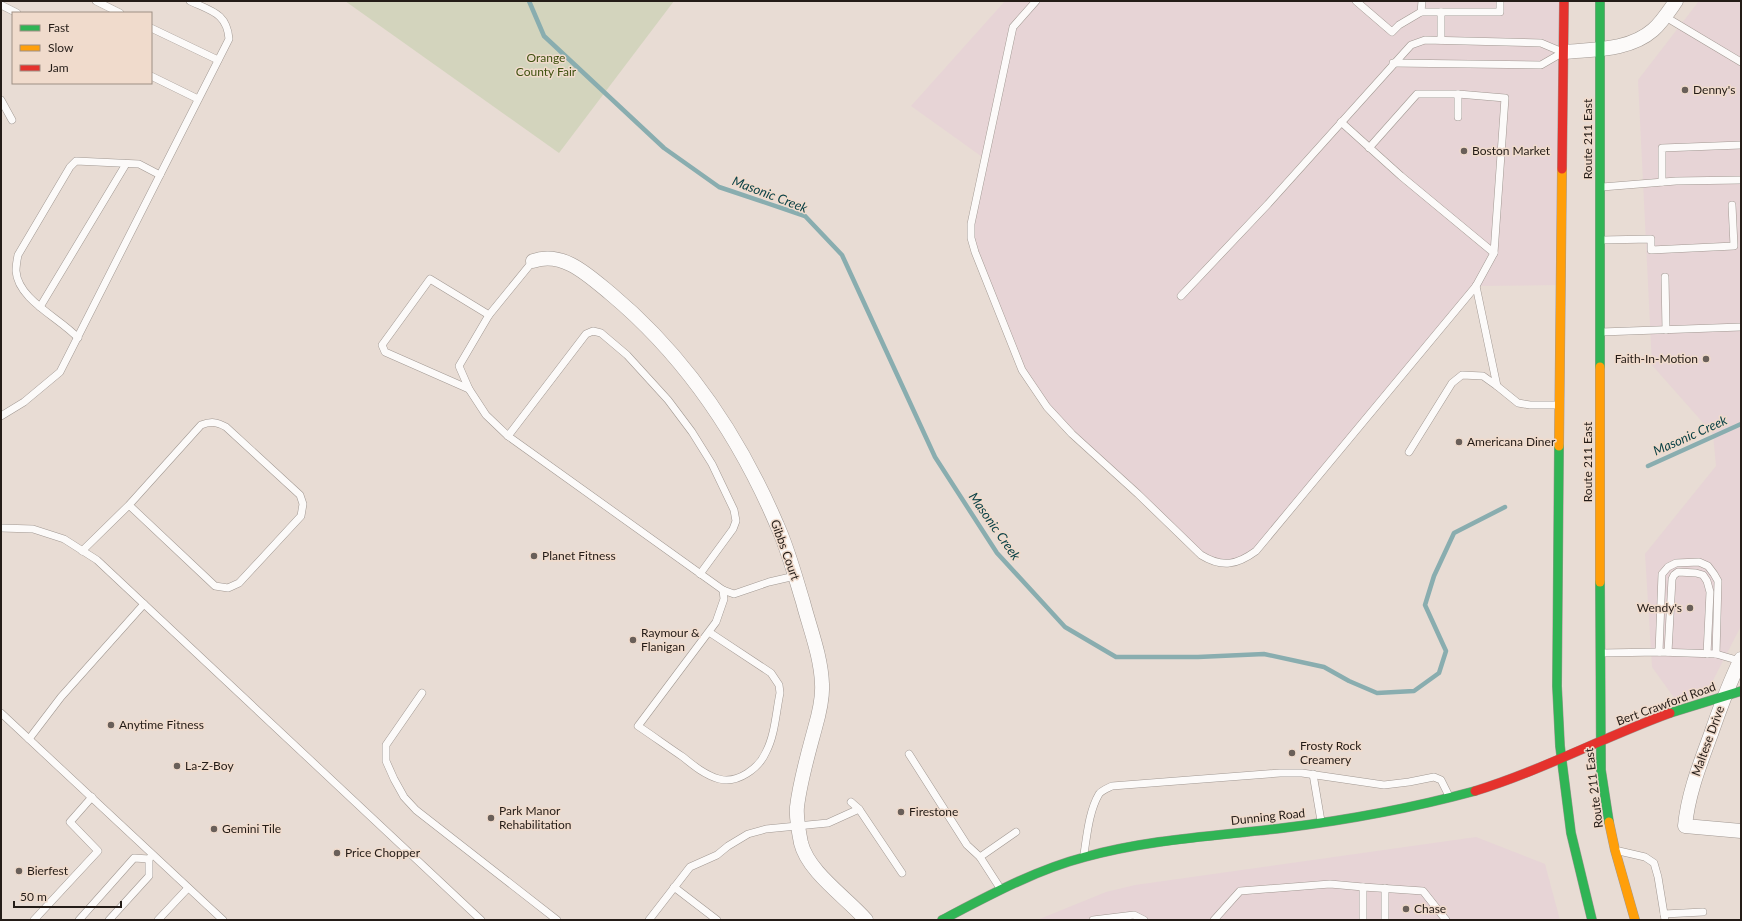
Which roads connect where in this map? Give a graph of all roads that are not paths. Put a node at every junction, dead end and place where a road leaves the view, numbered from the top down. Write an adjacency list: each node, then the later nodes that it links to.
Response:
1 (96, 1): 12 (lane)
2 (190, 1): 20 (lane)
3 (1036, 1): 42 (lane)
4 (1356, 1): 13 (lane)
5 (1422, 1): 13 (lane)
6 (1500, 1): 14 (lane)
7 (1564, 1): 19 (main road)
8 (1600, 1): 18 (main road, Route 211 East)
9 (1676, 1): 15 (street)
10 (1, 5): 11 (lane)
11 (15, 12)
12 (118, 12)
13 (1421, 12): 14 (lane)
14 (1441, 12): 17 (lane)
15 (1664, 16): 18 (street); 21 (lane)
16 (152, 28): 20 (lane)
17 (1441, 40): 19 (lane); 22 (lane)
18 (1600, 49): 19 (street); 36 (main road, Route 211 East)
19 (1564, 52): 22 (lane); 52 (main road)
20 (218, 60): 25 (lane)
21 (1741, 62)
22 (1393, 63): 29 (lane)
23 (152, 76): 25 (lane)
24 (1458, 94): 27 (lane); 31 (lane); 39 (lane)
25 (198, 99): 33 (lane)
26 (1, 100): 28 (lane)
27 (1458, 118)
28 (12, 120)
29 (1340, 122): 31 (lane); 43 (lane)
30 (1741, 145): 35 (lane)
31 (1369, 148): 39 (lane)
32 (126, 164): 33 (lane); 44 (lane); 44 (lane)
33 (160, 175): 49 (lane)
34 (1741, 180): 35 (lane)
35 (1662, 182): 36 (lane)
36 (1600, 187): 38 (main road, Route 211 East)
37 (1732, 205): 38 (lane)
38 (1600, 240): 48 (main road, Route 211 East)
39 (1494, 253): 42 (lane)
40 (533, 261): 45 (lane); 60 (street, Gibbs Court)
41 (1665, 277): 47 (lane)
42 (1476, 286): 50 (lane)
43 (1181, 296)
44 (40, 307): 49 (lane)
45 (488, 315): 51 (lane); 51 (lane)
46 (1741, 327): 47 (lane)
47 (1666, 330): 48 (lane)
48 (1600, 332): 66 (main road, Route 211 East)
49 (78, 338): 53 (lane)
50 (1497, 386): 52 (lane); 55 (lane)
51 (470, 389): 54 (lane)
52 (1559, 405): 77 (main road)
53 (1, 416)
54 (508, 436): 59 (lane); 59 (lane)
55 (1410, 452)
56 (128, 505): 56 (lane); 58 (lane)
57 (1, 528): 58 (lane)
58 (82, 551): 62 (lane)
59 (700, 574): 61 (lane)
60 (795, 576): 61 (lane); 84 (street, Gibbs Court)
61 (722, 590): 63 (lane)
62 (144, 604): 74 (lane); 104 (lane)
63 (709, 632): 63 (lane)
64 (1659, 652): 65 (lane); 66 (lane); 68 (lane)
65 (1668, 652): 67 (lane); 67 (lane)
66 (1600, 653): 75 (main road, Route 211 East)
67 (1707, 654): 68 (lane)
68 (1716, 654): 69 (lane)
69 (1741, 660): 72 (street, Maltese Drive)
70 (1741, 691): 72 (main road, Bert Crawford Road)
71 (422, 693): 105 (lane)
72 (1724, 696): 75 (main road, Bert Crawford Road); 85 (street, Maltese Drive)
73 (1, 713): 74 (lane)
74 (29, 739): 79 (lane)
75 (1600, 742): 77 (main road, Dunning Road); 87 (main road, Route 211 East)
76 (909, 754): 89 (lane)
77 (1560, 760): 80 (main road, Dunning Road); 116 (main road)
78 (1313, 774): 80 (lane); 83 (lane); 90 (lane)
79 (92, 797): 88 (lane); 99 (lane)
80 (1450, 798): 83 (main road, Dunning Road)
81 (851, 802): 82 (lane)
82 (858, 809): 84 (lane); 91 (lane)
83 (1322, 823): 90 (main road, Dunning Road)
84 (799, 826): 92 (lane); 108 (street, Gibbs Court)
85 (1741, 831)
86 (1016, 832): 89 (lane)
87 (1615, 850): 98 (lane); 117 (main road, Route 211 East)
88 (151, 856): 94 (lane); 100 (lane); 101 (lane)
89 (980, 857): 96 (lane)
90 (1083, 857): 96 (main road, Dunning Road)
91 (902, 873)
92 (674, 887): 106 (lane); 107 (lane)
93 (1363, 887): 95 (lane); 112 (lane); 113 (lane)
94 (188, 888): 102 (lane); 103 (lane)
95 (1385, 888): 114 (lane); 115 (lane)
96 (1001, 890): 109 (main road, Dunning Road)
97 (1703, 912): 98 (lane)
98 (1665, 917)
99 (34, 920)
100 (79, 920)
101 (109, 920)
102 (158, 920)
103 (223, 920)
104 (481, 920)
105 (557, 920)
106 (649, 920)
107 (717, 920)
108 (866, 920)
109 (942, 920)
110 (1093, 920): 111 (lane)
111 (1144, 920)
112 (1214, 920)
113 (1363, 920)
114 (1385, 920)
115 (1446, 920)
116 (1592, 920)
117 (1635, 920)

